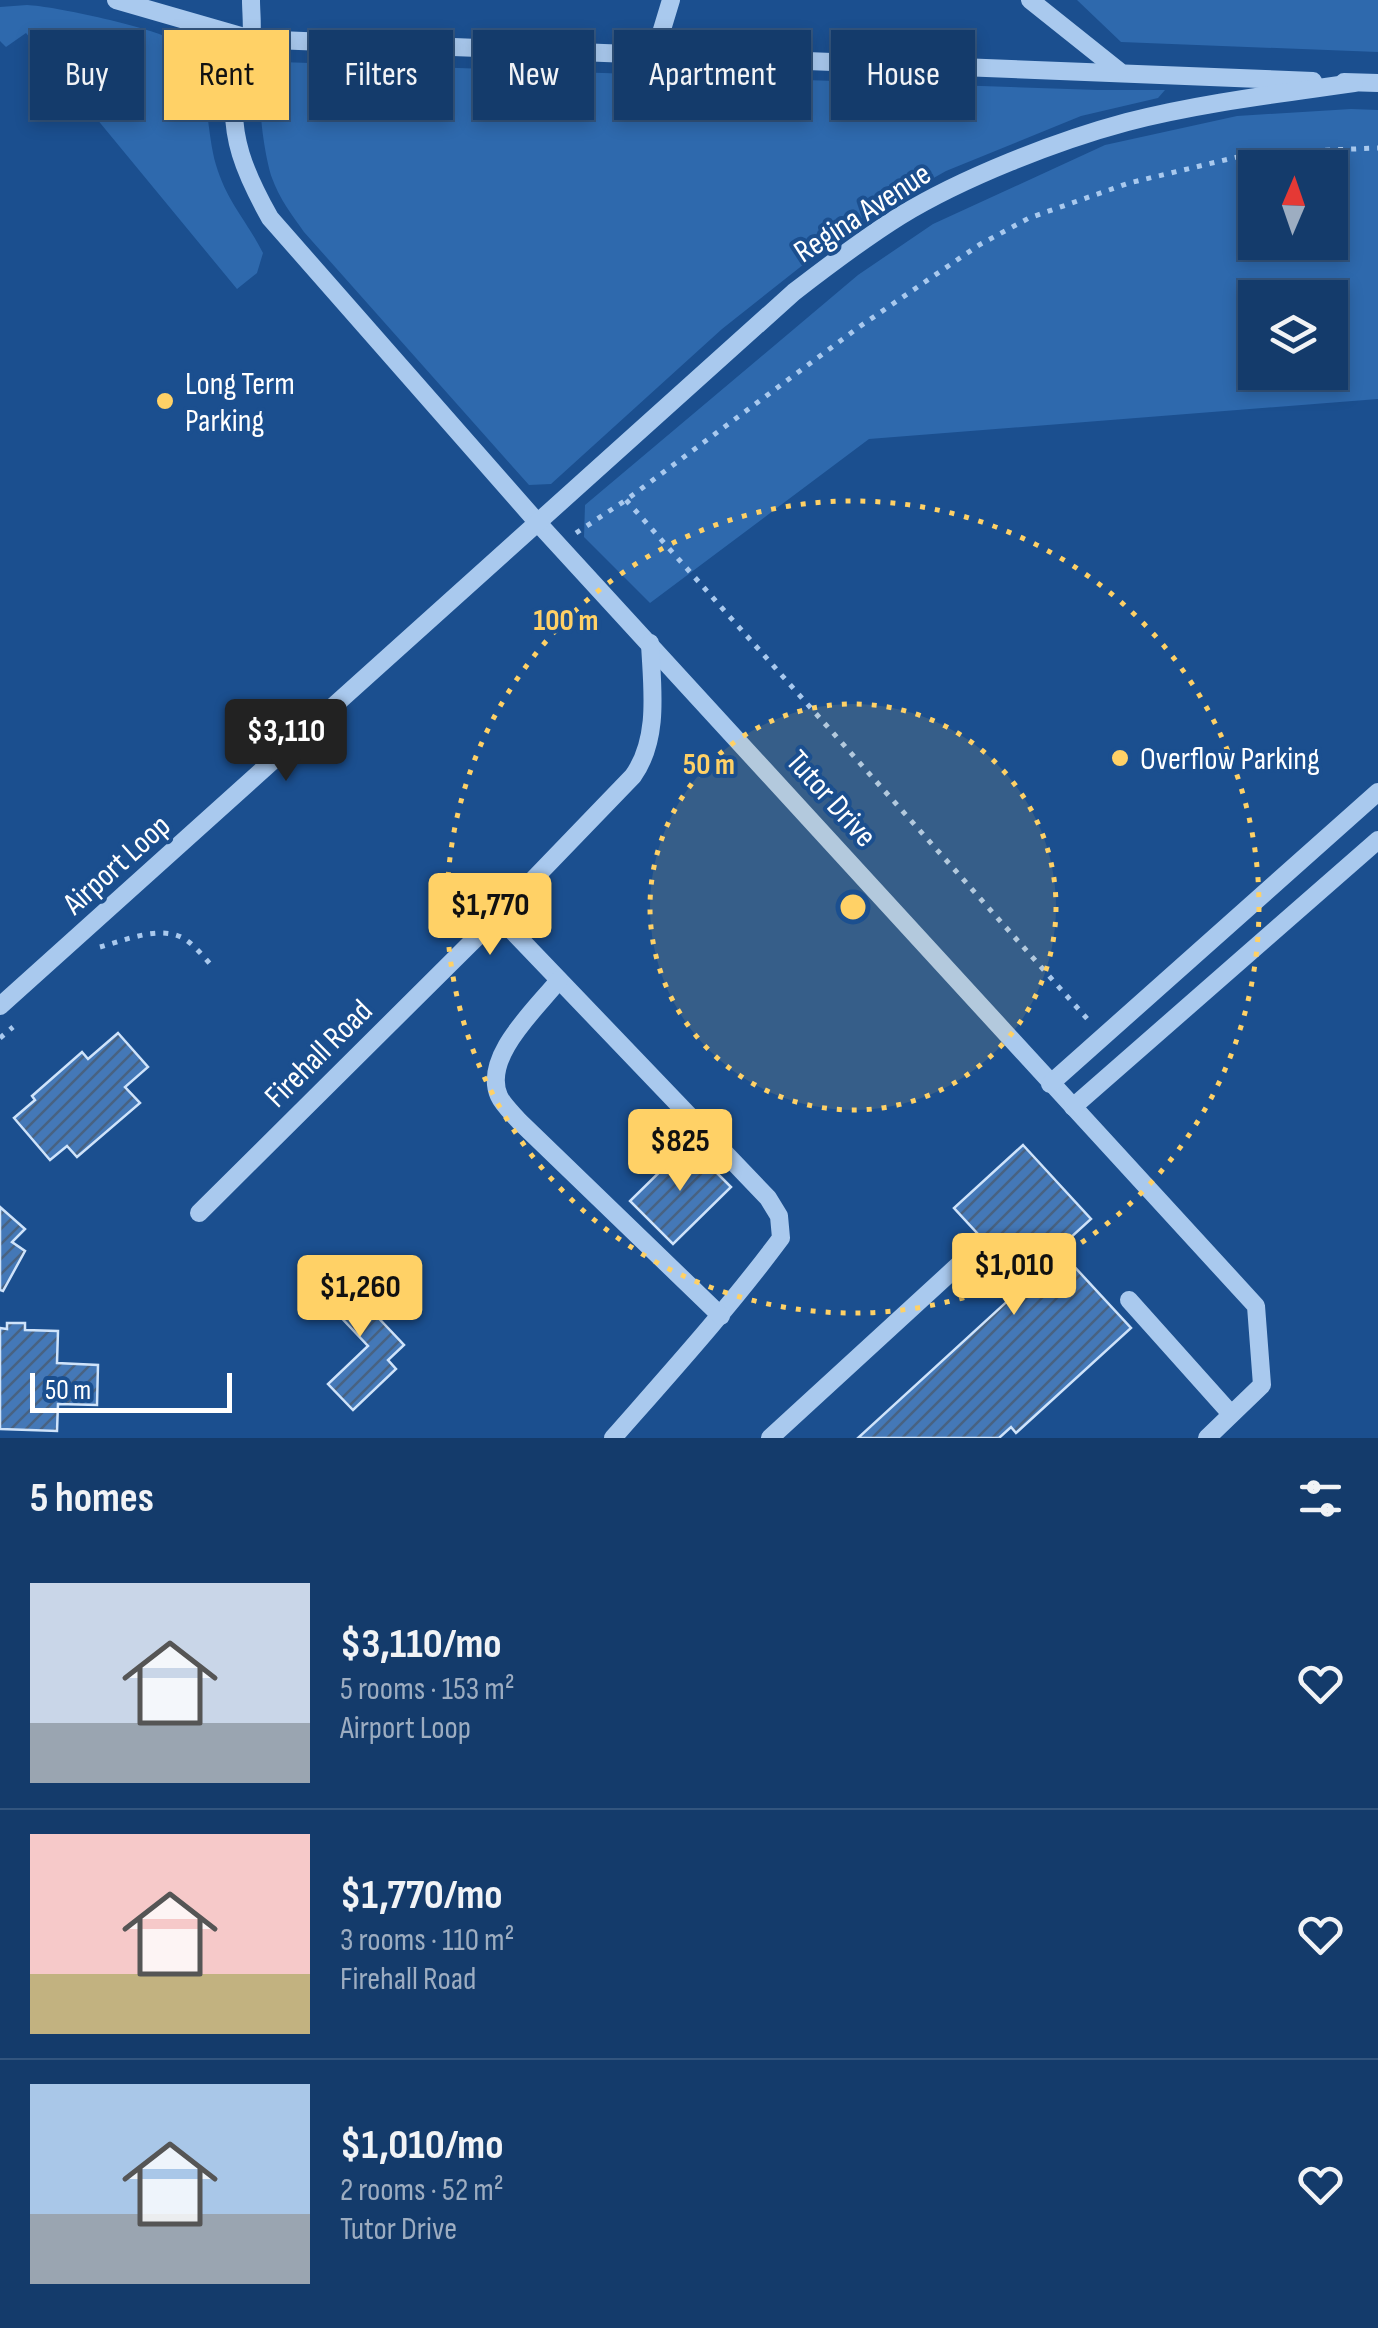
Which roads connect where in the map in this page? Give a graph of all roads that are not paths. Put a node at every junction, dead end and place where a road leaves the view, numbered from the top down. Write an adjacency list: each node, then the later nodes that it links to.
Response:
1 (116, 0): 5 (street)
2 (251, 0): 6 (street, Tutor Drive)
3 (671, 0): 7 (street)
4 (1030, 0): 11 (street)
5 (220, 30)
6 (251, 30)
7 (662, 30)
8 (289, 41): 9 (street, Regina Avenue)
9 (614, 54)
10 (811, 61): 11 (street, Regina Avenue)
11 (1120, 72): 12 (street, Regina Avenue)
12 (1354, 83): 13 (street, Regina Avenue); 15 (street, Regina Avenue)
13 (1378, 84)
14 (234, 120): 15 (street, Tutor Drive)
15 (538, 523): 16 (street, Tutor Drive); 21 (street, Airport Loop)
16 (650, 642): 19 (street, Firehall Road); 22 (street, Tutor Drive)
17 (1378, 792): 22 (street)
18 (1378, 840): 23 (street)
19 (498, 916): 20 (street); 24 (street, Firehall Road)
20 (559, 980): 27 (street); 27 (street)
21 (0, 1006)
22 (1050, 1084): 23 (street, Tutor Drive)
23 (1073, 1107): 28 (street, Tutor Drive)
24 (199, 1213)
25 (964, 1260): 30 (street)
26 (1129, 1300): 28 (street)
27 (721, 1316): 29 (street)
28 (1231, 1414): 31 (street, Tutor Drive)
29 (613, 1438)
30 (770, 1438)
31 (1207, 1438)

